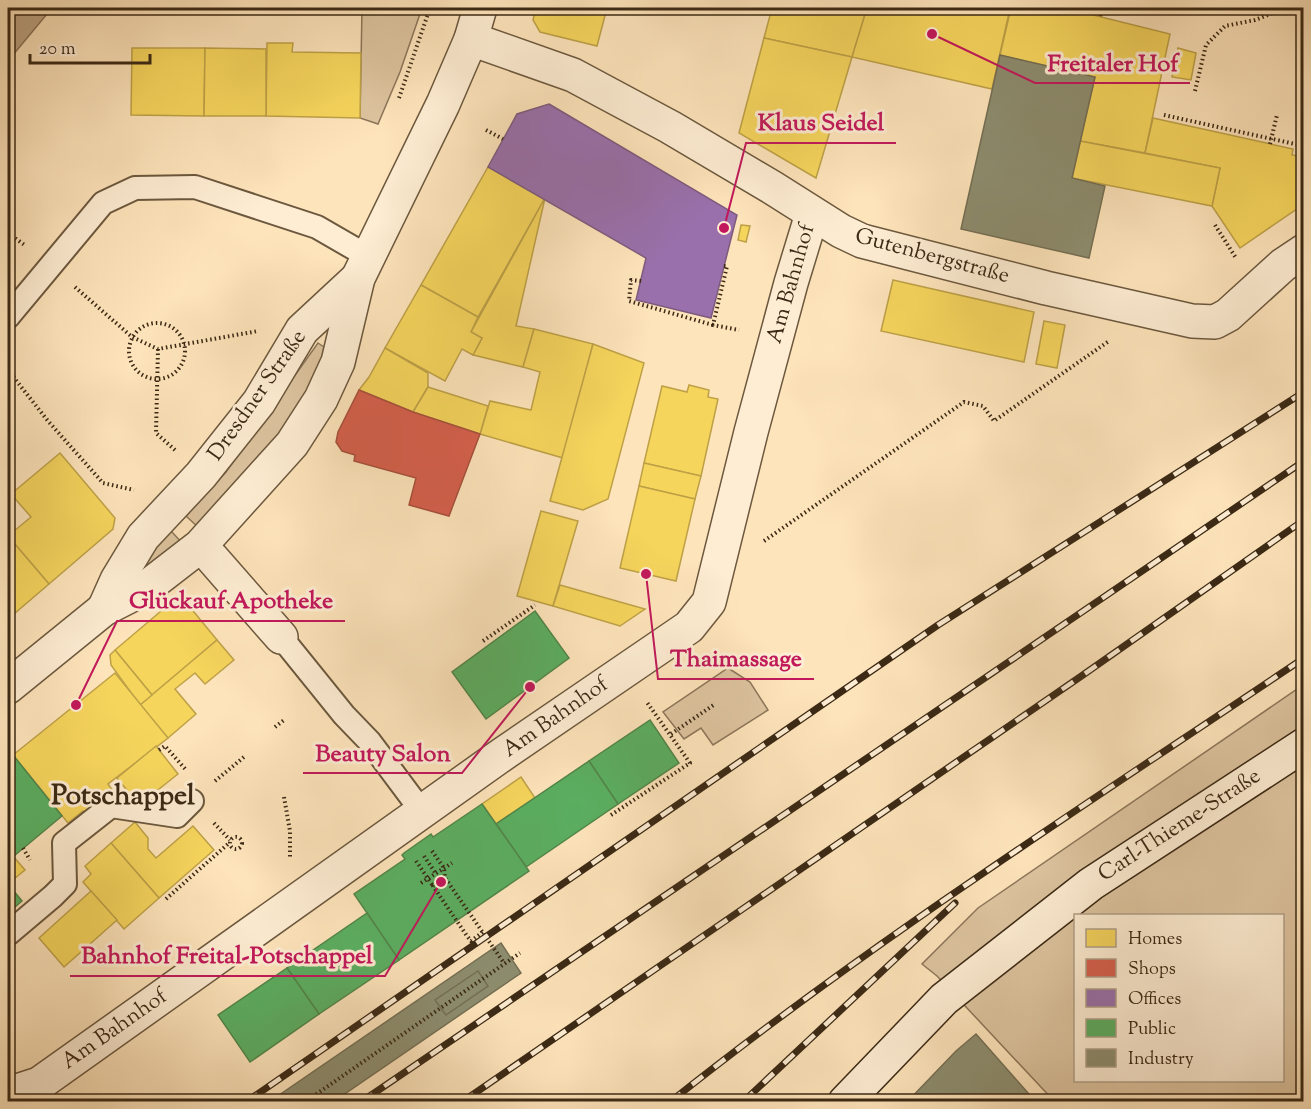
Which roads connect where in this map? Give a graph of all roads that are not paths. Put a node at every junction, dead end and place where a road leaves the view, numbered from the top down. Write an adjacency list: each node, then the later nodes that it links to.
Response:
1 (480, 8): 2 (street)
2 (471, 39): 3 (street, Gutenbergstraße); 5 (street)
3 (812, 214): 4 (street, Gutenbergstraße); 13 (street, Am Bahnhof)
4 (1304, 251)
5 (363, 268): 6 (lane); 8 (street, Dresdner Straße); 8 (street, Dresdner Straße)
6 (8, 317)
7 (212, 558): 9 (street)
8 (104, 609): 10 (street)
9 (281, 637): 13 (lane)
10 (8, 687)
11 (1304, 745): 16 (street, Carl-Thieme-Straße)
12 (192, 801): 14 (lane)
13 (423, 813): 15 (street, Am Bahnhof)
14 (8, 934)
15 (8, 1094)
16 (845, 1101)

